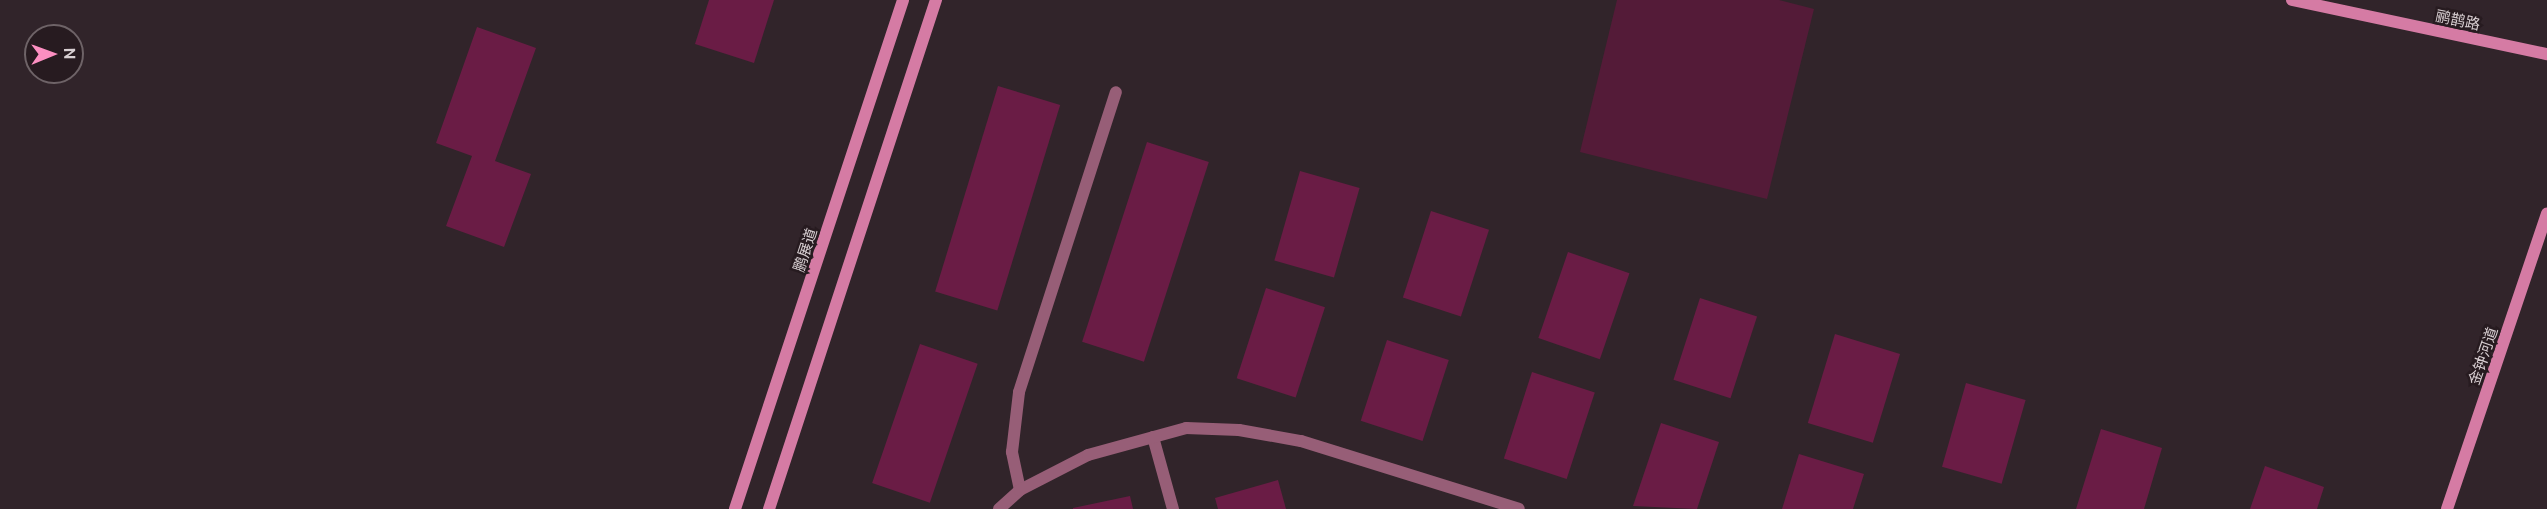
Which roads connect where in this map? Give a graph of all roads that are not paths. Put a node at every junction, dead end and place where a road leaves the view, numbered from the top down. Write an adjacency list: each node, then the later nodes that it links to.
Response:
1 (903, 0): 9 (street, 鹏展道)
2 (936, 0): 10 (street)
3 (2292, 0): 4 (street, 鹂鹊路)
4 (2547, 54)
5 (1116, 92): 8 (lane)
6 (2547, 213): 14 (street, 金钟河道)
7 (1153, 437): 8 (lane); 12 (lane); 13 (lane)
8 (1020, 490): 11 (lane)
9 (735, 509)
10 (769, 509)
11 (999, 509)
12 (1173, 509)
13 (1519, 509)
14 (2447, 509)

